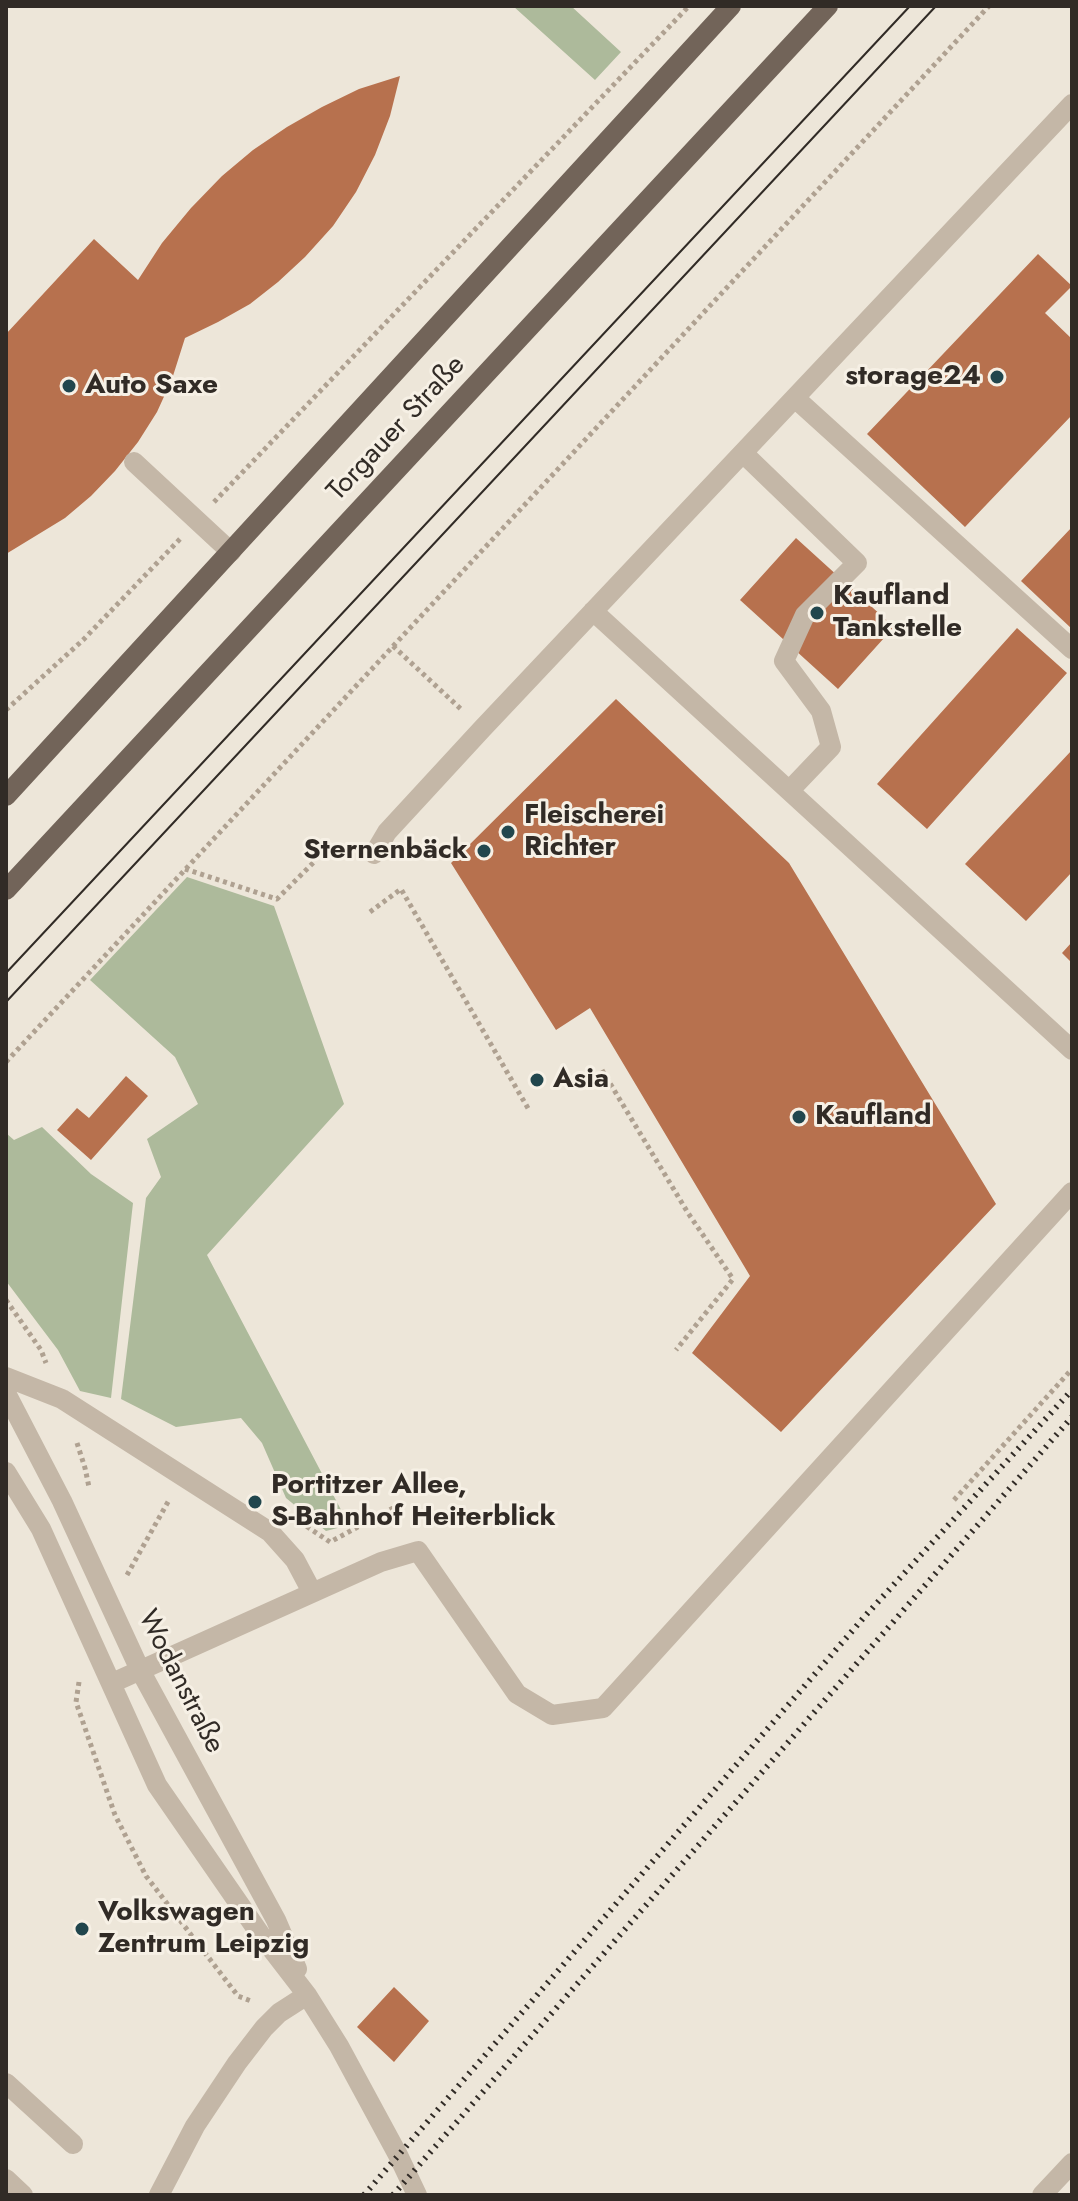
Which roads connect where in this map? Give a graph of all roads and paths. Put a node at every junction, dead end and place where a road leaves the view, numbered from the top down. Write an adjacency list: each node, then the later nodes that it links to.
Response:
1 (689, 6): 9 (path)
2 (731, 6): 10 (main road, Torgauer Straße)
3 (828, 6): 21 (main road, Torgauer Straße)
4 (989, 6): 12 (path)
5 (1072, 104): 6 (street)
6 (795, 398): 7 (street); 13 (street)
7 (743, 453): 11 (street); 16 (street)
8 (134, 462): 9 (street)
9 (197, 521): 10 (street); 14 (path)
10 (231, 552): 17 (main road, Torgauer Straße)
11 (593, 611): 15 (street); 16 (street)
12 (393, 646): 15 (path); 20 (path)
13 (1072, 649)
14 (6, 710)
15 (482, 729): 18 (street)
16 (790, 790): 23 (street)
17 (6, 796)
18 (374, 854)
19 (315, 861): 20 (path)
20 (185, 869): 24 (path)
21 (6, 890)
22 (370, 912): 26 (path)
23 (1072, 1050)
24 (6, 1062)
25 (602, 1070): 28 (path)
26 (529, 1110)
27 (1072, 1192): 35 (street)
28 (676, 1350)
29 (1072, 1369): 34 (path)
30 (6, 1377): 35 (street)
31 (6, 1393): 36 (street, Wodanstraße)
32 (7, 1475): 37 (street, Wodanstraße)
33 (174, 1491): 36 (path)
34 (954, 1500)
35 (312, 1592): 38 (street)
36 (107, 1601): 38 (street, Wodanstraße)
37 (89, 1634): 39 (street, Wodanstraße); 41 (path)
38 (140, 1670): 39 (street); 40 (street, Wodanstraße)
39 (112, 1683): 40 (street, Wodanstraße)
40 (307, 1995): 41 (street); 48 (street, Wodanstraße)
41 (279, 2013): 47 (street)
42 (6, 2083): 43 (street)
43 (73, 2144)
44 (1072, 2163): 49 (street)
45 (6, 2179): 46 (street)
46 (23, 2195)
47 (159, 2195)
48 (417, 2195)
49 (1042, 2195)

